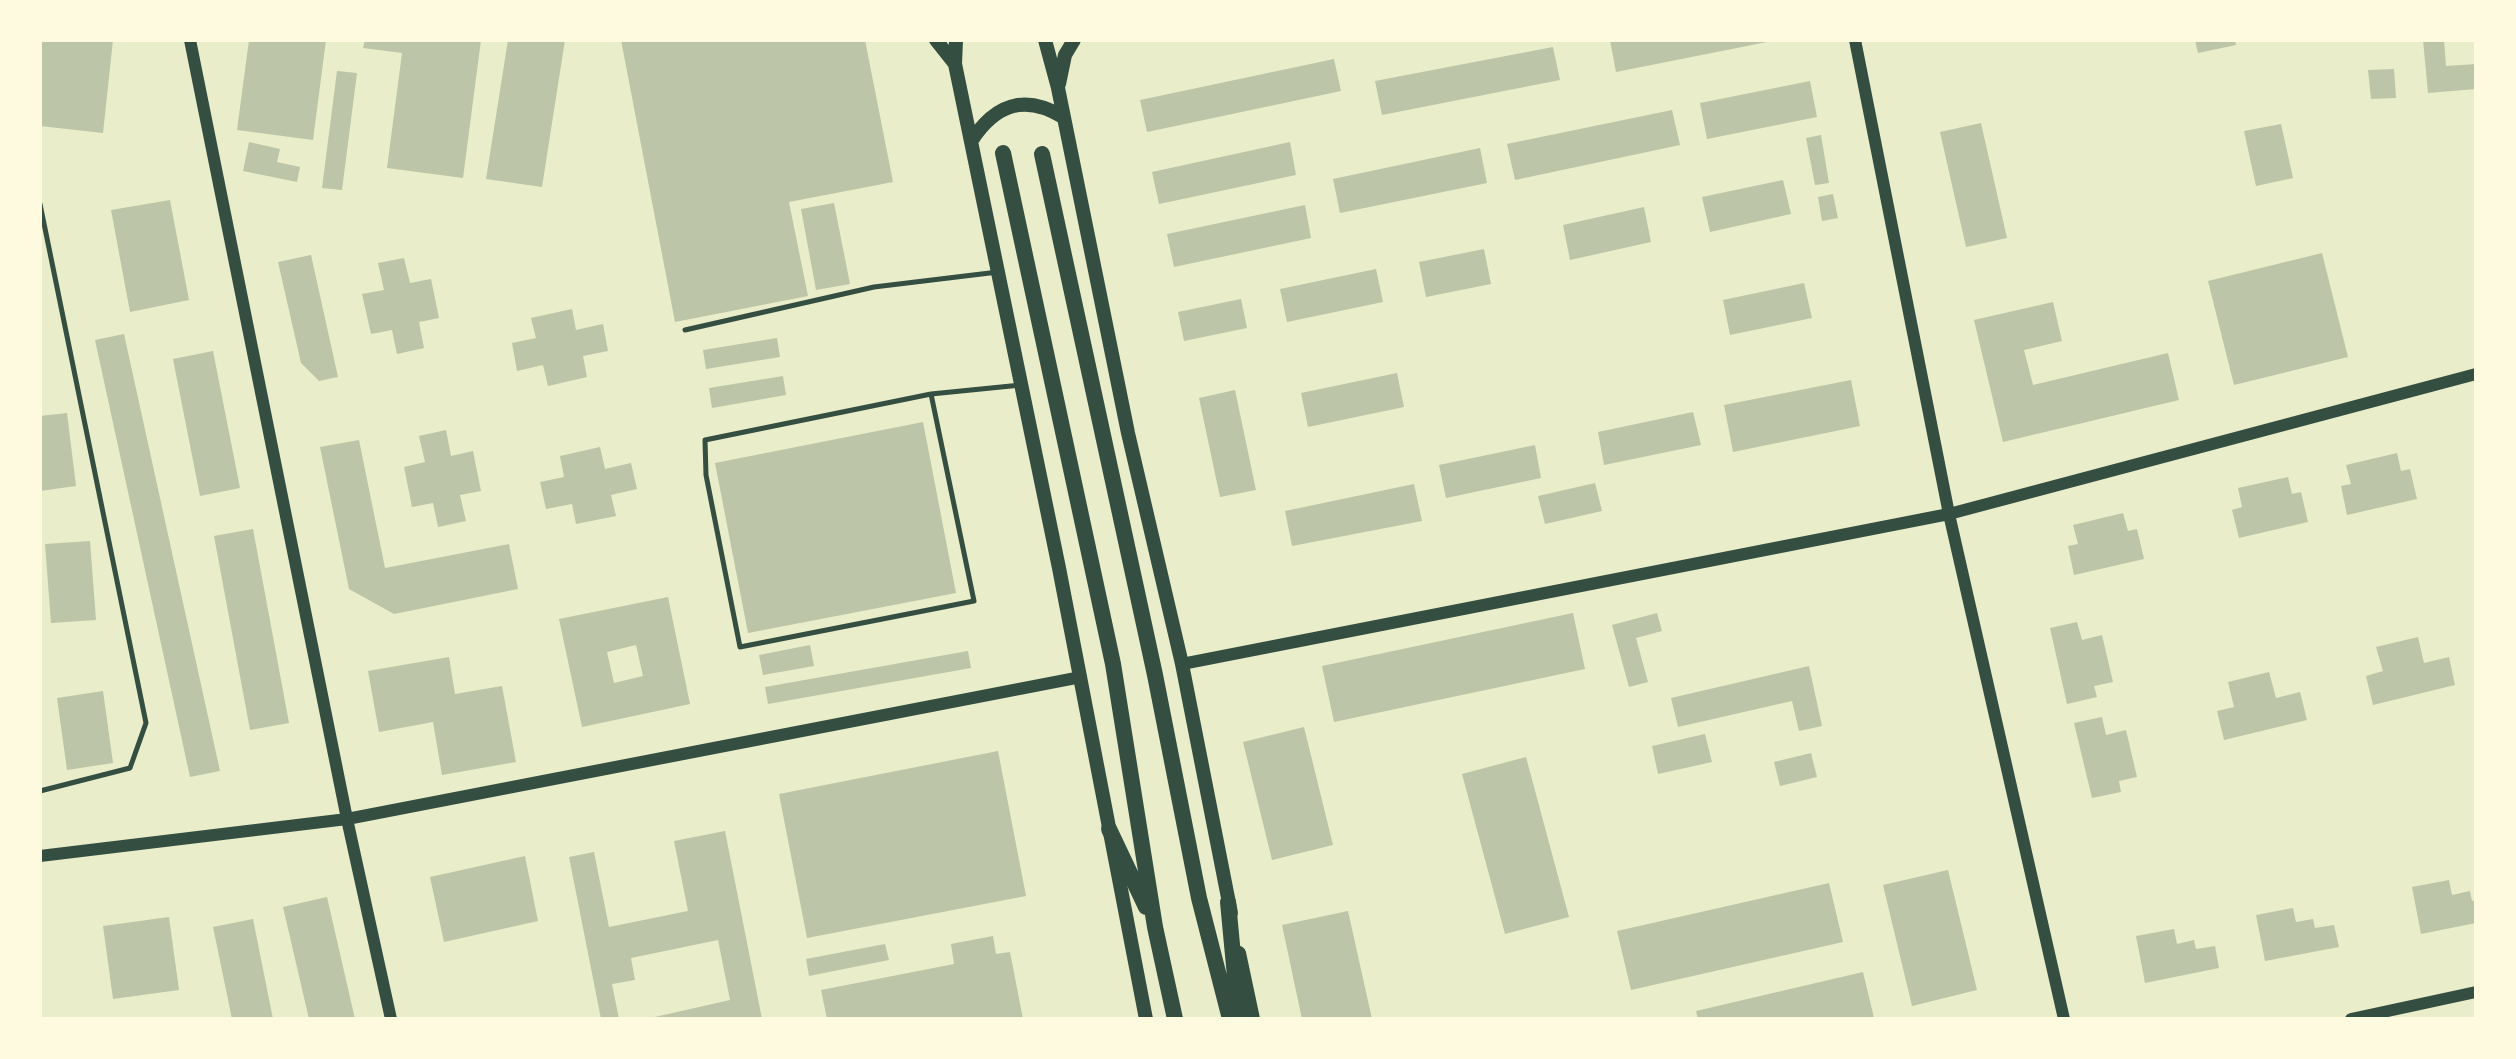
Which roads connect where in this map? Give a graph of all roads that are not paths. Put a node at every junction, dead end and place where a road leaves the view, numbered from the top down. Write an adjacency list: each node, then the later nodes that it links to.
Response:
1 (190, 40): 23 (street)
2 (936, 40): 7 (main road)
3 (956, 40): 7 (main road)
4 (1045, 40): 8 (main road)
5 (1074, 40): 8 (main road)
6 (1855, 40): 19 (street)
7 (955, 64): 10 (main road)
8 (1058, 88): 9 (main road)
9 (1063, 117): 10 (main road); 20 (main road)
10 (972, 140): 14 (main road)
11 (1003, 153): 27 (highway)
12 (1042, 154): 32 (highway)
13 (40, 204): 22 (lane)
14 (999, 272): 15 (lane); 17 (main road)
15 (685, 330)
16 (2476, 374): 19 (street)
17 (1022, 385): 18 (lane); 21 (main road)
18 (931, 394): 18 (lane)
19 (1949, 514): 20 (street); 35 (street)
20 (1182, 664): 26 (main road)
21 (1081, 677): 23 (street); 24 (main road)
22 (40, 791)
23 (347, 819): 25 (street); 29 (street)
24 (1109, 829): 27 (highway); 30 (main road)
25 (40, 856)
26 (1228, 902): 33 (highway); 34 (main road)
27 (1155, 927): 31 (highway)
28 (2476, 992): 36 (street)
29 (391, 1019)
30 (1146, 1019)
31 (1175, 1019)
32 (1230, 1019)
33 (1239, 1019)
34 (1253, 1019)
35 (2064, 1019)
36 (2351, 1019)

